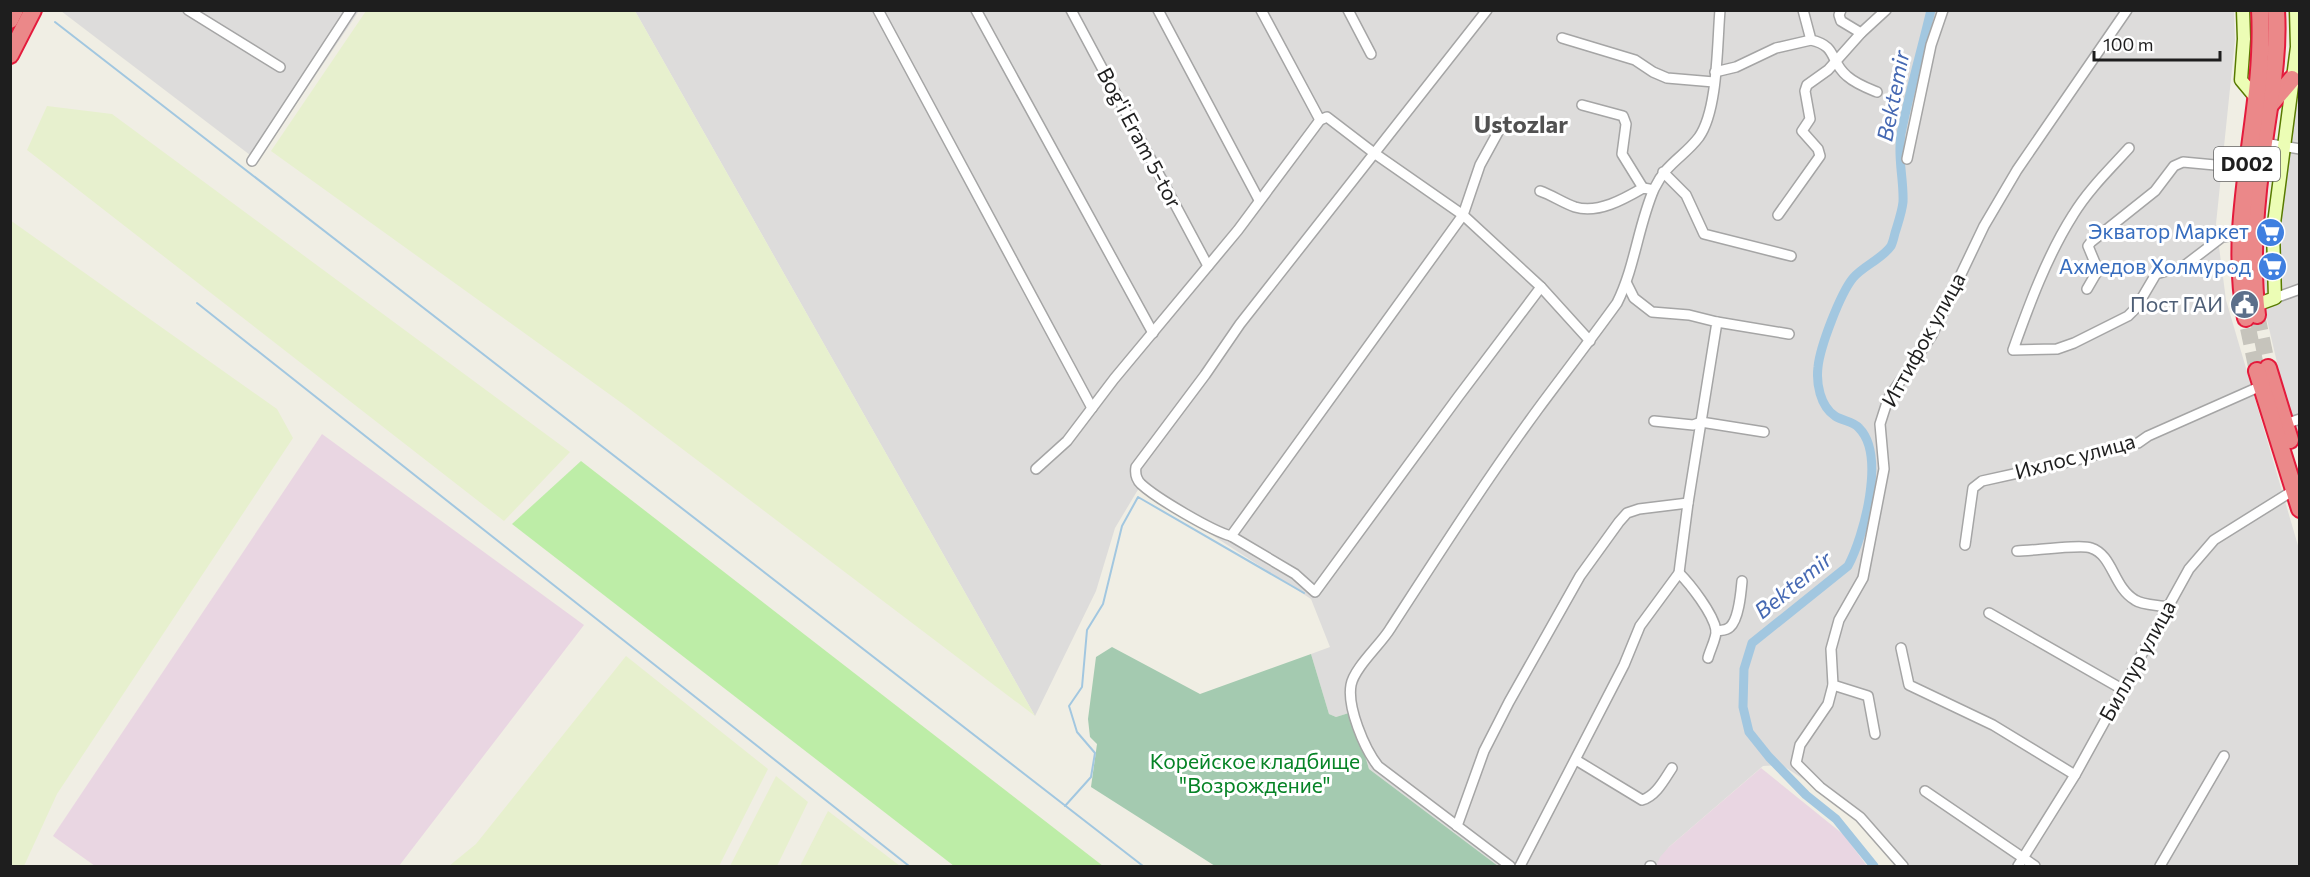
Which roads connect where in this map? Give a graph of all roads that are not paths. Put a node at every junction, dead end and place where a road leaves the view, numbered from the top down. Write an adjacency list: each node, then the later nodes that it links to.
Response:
1 (15, 10): 22 (highway)
2 (33, 10): 27 (highway)
3 (188, 10): 29 (street)
4 (351, 10): 43 (street)
5 (878, 10): 66 (street)
6 (976, 10): 62 (street)
7 (1071, 10): 54 (street, Bog'i Eram 5-tor)
8 (1158, 10): 49 (street)
9 (1261, 10): 35 (street)
10 (1348, 10): 26 (street)
11 (1487, 10): 41 (street)
12 (1720, 10): 30 (street)
13 (1803, 10): 25 (street)
14 (1841, 10): 23 (street)
15 (1886, 10): 23 (street)
16 (1943, 10): 42 (street)
17 (2127, 10): 86 (street, Иттифок улица)
18 (2243, 10): 33 (street)
19 (2260, 10): 33 (highway, D002)
20 (2276, 10): 33 (highway, D002)
21 (2296, 10): 31 (street)
22 (10, 20)
23 (1861, 33): 28 (street)
24 (1562, 38): 30 (street)
25 (1811, 40): 28 (street); 30 (street)
26 (1371, 54)
27 (10, 55)
28 (1835, 62): 32 (street); 50 (street)
29 (280, 67)
30 (1714, 77): 45 (street)
31 (2292, 79): 33 (highway); 38 (street)
32 (1877, 92)
33 (2263, 102): 37 (highway, D002); 44 (highway, D002)
34 (1582, 105): 46 (street)
35 (1320, 120): 41 (street); 49 (street)
36 (1503, 123): 51 (street)
37 (2264, 143): 38 (street); 60 (highway, D002)
38 (2283, 146): 40 (street); 59 (street)
39 (2129, 148): 52 (street)
40 (2300, 149)
41 (1374, 153): 51 (street); 76 (street)
42 (1907, 159)
43 (252, 161)
44 (2247, 168): 52 (highway, D002); 57 (street)
45 (1663, 172): 48 (street); 53 (street)
46 (1643, 188): 47 (street); 48 (street)
47 (1540, 190)
48 (1654, 190): 55 (street)
49 (1259, 200): 54 (street)
50 (1778, 215)
51 (1463, 216): 56 (street); 76 (street)
52 (2242, 234): 60 (highway, D002)
53 (1791, 256)
54 (1208, 267): 62 (street)
55 (1626, 284): 61 (street); 64 (street)
56 (1541, 287): 64 (street); 76 (street)
57 (2087, 289)
58 (2300, 289): 59 (street)
59 (2275, 298): 60 (street)
60 (2253, 313)
61 (1717, 322): 63 (street); 69 (street)
62 (1153, 333): 66 (street)
63 (1789, 334)
64 (1590, 341): 94 (street)
65 (2262, 375): 68 (highway); 73 (highway); 77 (street, Ихлос улица)
66 (1092, 408): 71 (street)
67 (1654, 421): 69 (street)
68 (2292, 421): 72 (highway)
69 (1701, 422): 70 (street); 74 (street)
70 (1764, 432)
71 (1036, 469)
72 (2300, 472)
73 (2294, 490): 75 (highway); 81 (street, Биллур улица)
74 (1688, 503): 79 (street); 94 (street)
75 (2300, 509)
76 (1231, 536)
77 (1965, 545)
78 (2017, 551): 81 (street)
79 (1678, 573): 83 (street); 90 (street)
80 (1742, 581): 83 (street)
81 (2167, 607): 87 (street, Биллур улица)
82 (1989, 614): 87 (street)
83 (1716, 631): 85 (street)
84 (1901, 648): 92 (street)
85 (1708, 658)
86 (1833, 685): 88 (street); 96 (street, Иттифок улица)
87 (2122, 689): 92 (street, Биллур улица)
88 (1875, 734)
89 (2224, 756): 100 (street)
90 (1576, 760): 91 (street); 98 (street)
91 (1672, 768)
92 (2075, 775): 95 (street, Биллур улица)
93 (1925, 791): 95 (street)
94 (1457, 826): 97 (street)
95 (2020, 863): 99 (street)
96 (1902, 866)
97 (1510, 867)
98 (1520, 867)
99 (2035, 867)
100 (2160, 867)

